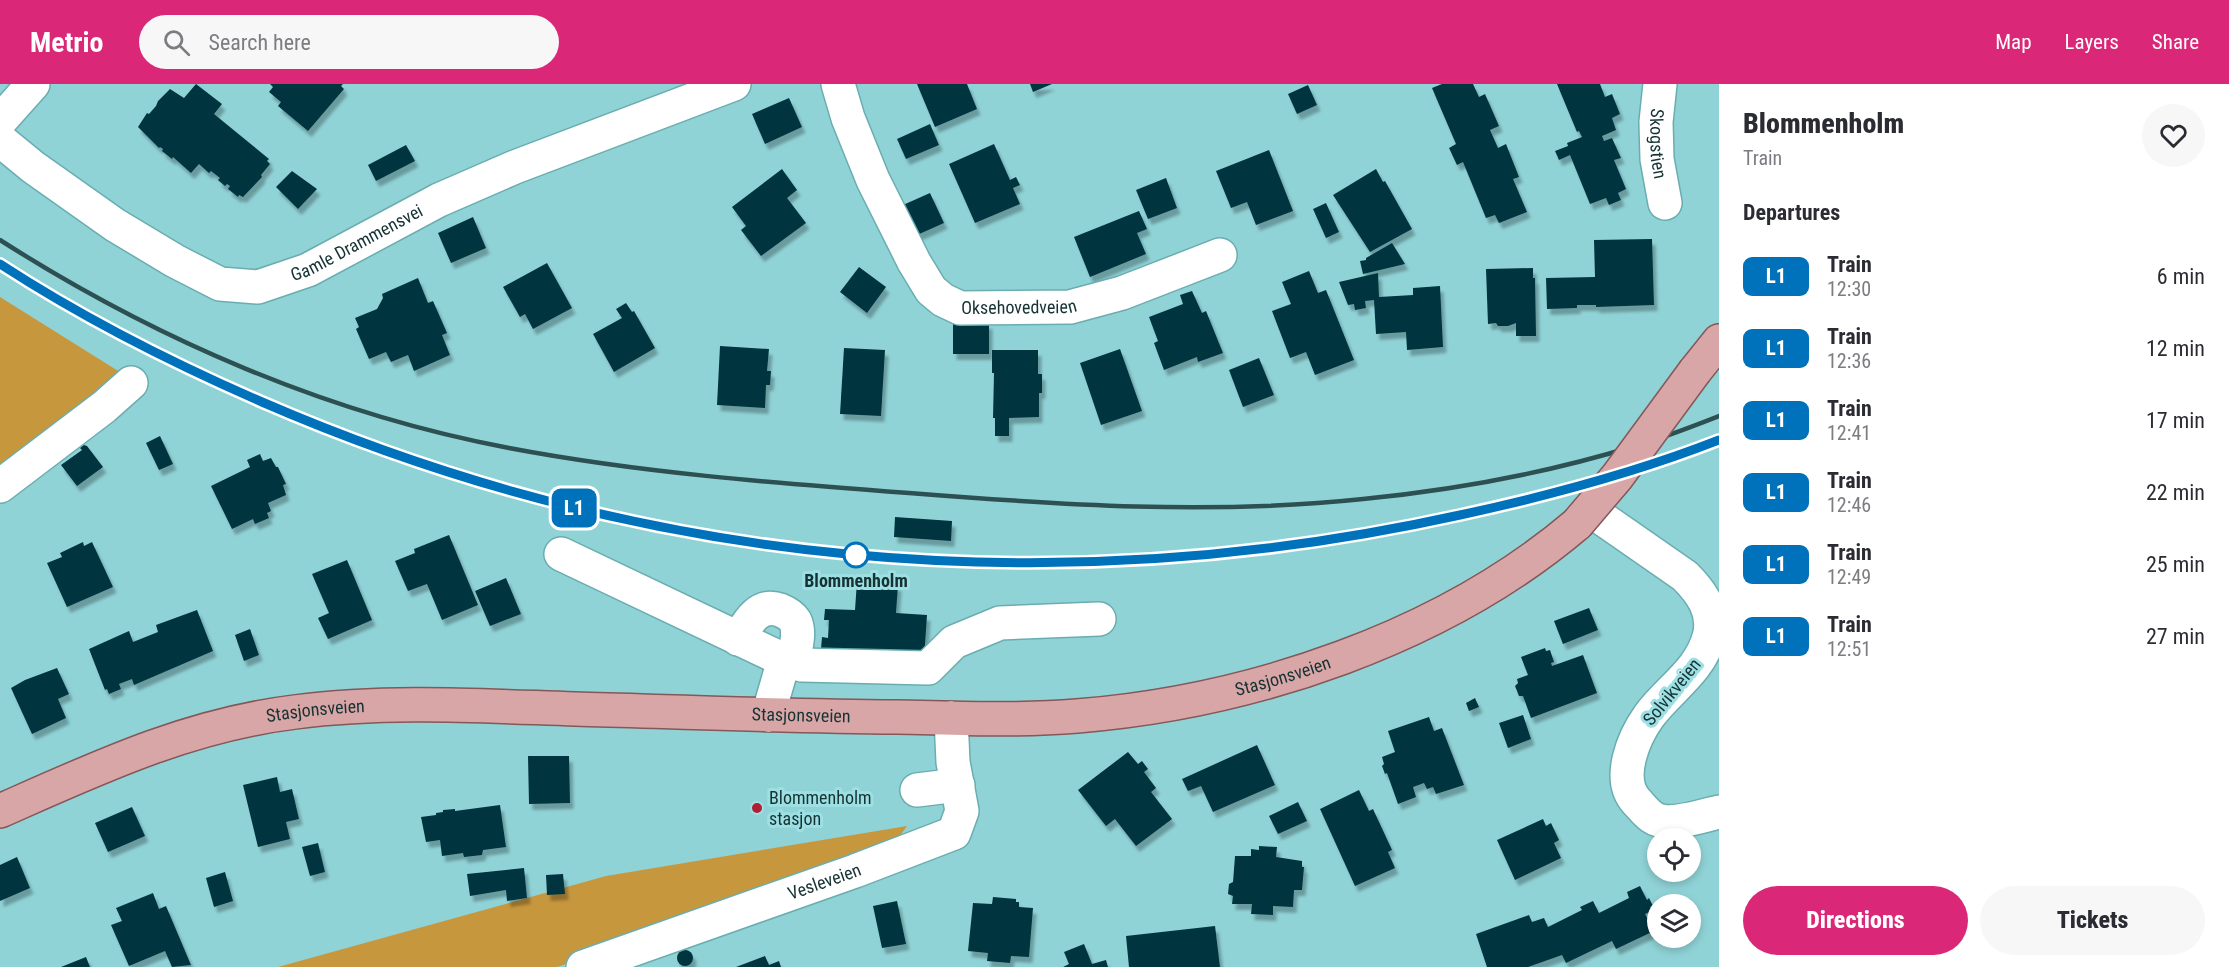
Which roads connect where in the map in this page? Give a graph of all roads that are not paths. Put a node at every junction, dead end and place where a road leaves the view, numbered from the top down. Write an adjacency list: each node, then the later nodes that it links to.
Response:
1 (33, 84): 5 (street)
2 (734, 84): 6 (street, Gamle Drammensvei)
3 (838, 84): 8 (street, Oksehovedveien)
4 (1660, 84): 7 (street, Skogstien)
5 (0, 121)
6 (0, 140)
7 (1665, 203)
8 (1220, 255)
9 (1719, 341): 12 (main road, Stasjonsveien, bridge)
10 (131, 383): 11 (street)
11 (0, 486)
12 (1589, 517): 14 (street, Solvikveien); 19 (main road, Stasjonsveien)
13 (561, 554): 16 (street)
14 (1714, 615): 23 (street, Solvikveien)
15 (1099, 619): 17 (street)
16 (738, 639): 17 (street); 17 (street)
17 (788, 662): 18 (street)
18 (768, 715): 19 (main road, Stasjonsveien); 22 (main road, Stasjonsveien)
19 (951, 718): 20 (street, Vesleveien)
20 (958, 785): 21 (street); 24 (street, Vesleveien)
21 (917, 790)
22 (0, 811)
23 (1719, 812)
24 (583, 967)

